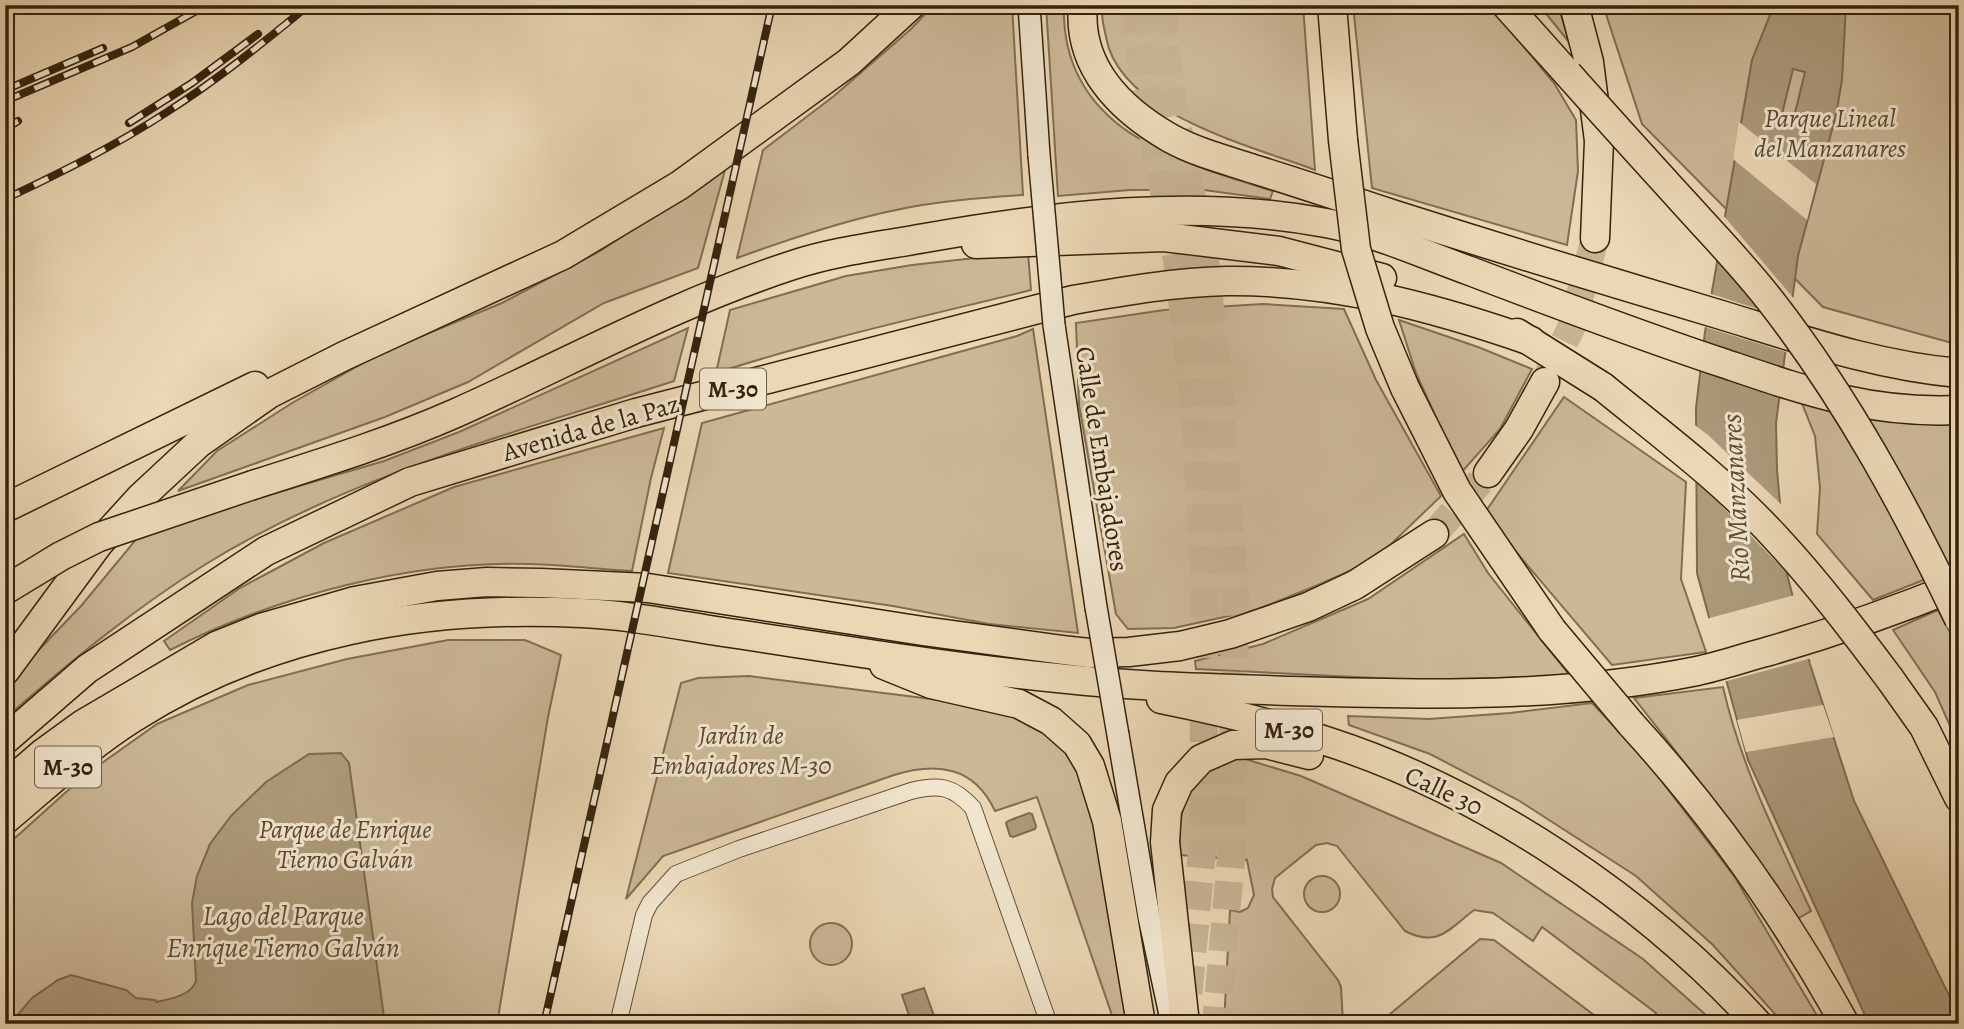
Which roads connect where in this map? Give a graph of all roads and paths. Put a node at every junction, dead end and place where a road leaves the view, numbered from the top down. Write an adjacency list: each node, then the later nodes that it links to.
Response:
1 (911, 5): 9 (highway)
2 (1029, 5): 33 (main road, Calle de Embajadores, bridge)
3 (1083, 5): 16 (highway)
4 (1317, 5): 10 (highway)
5 (1332, 5): 10 (highway)
6 (1506, 5): 11 (highway)
7 (1522, 5): 11 (highway)
8 (1574, 5): 12 (highway)
9 (893, 16): 14 (highway)
10 (1337, 66): 41 (highway, bridge)
11 (1568, 74): 24 (highway, bridge)
12 (1595, 238)
13 (865, 249): 15 (highway); 18 (highway); 23 (highway, bridge)
14 (563, 255): 20 (highway); 26 (highway)
15 (1531, 341): 28 (highway, Avenida de la Paz / M-30); 30 (highway, M-30, bridge)
16 (1959, 373)
17 (1545, 382): 19 (highway)
18 (1959, 410)
19 (1488, 473)
20 (5, 508)
21 (1434, 534): 29 (highway)
22 (1959, 585): 27 (highway)
23 (5, 590)
24 (1959, 618)
25 (856, 652): 27 (highway, M-30); 32 (highway, M-30); 36 (highway)
26 (5, 671)
27 (1069, 680): 31 (highway, Calle 30 / M-30)
28 (5, 740)
29 (5, 786)
30 (1959, 798)
31 (1497, 816): 39 (highway); 40 (highway, Calle 30 / M-30)
32 (5, 820)
33 (1149, 917): 37 (main road, Calle de Embajadores); 38 (main road, Calle de Embajadores)
34 (618, 1024): 35 (street)
35 (1049, 1024)
36 (1141, 1024)
37 (1160, 1024)
38 (1172, 1024)
39 (1185, 1024)
40 (1758, 1024)
41 (1845, 1024)

